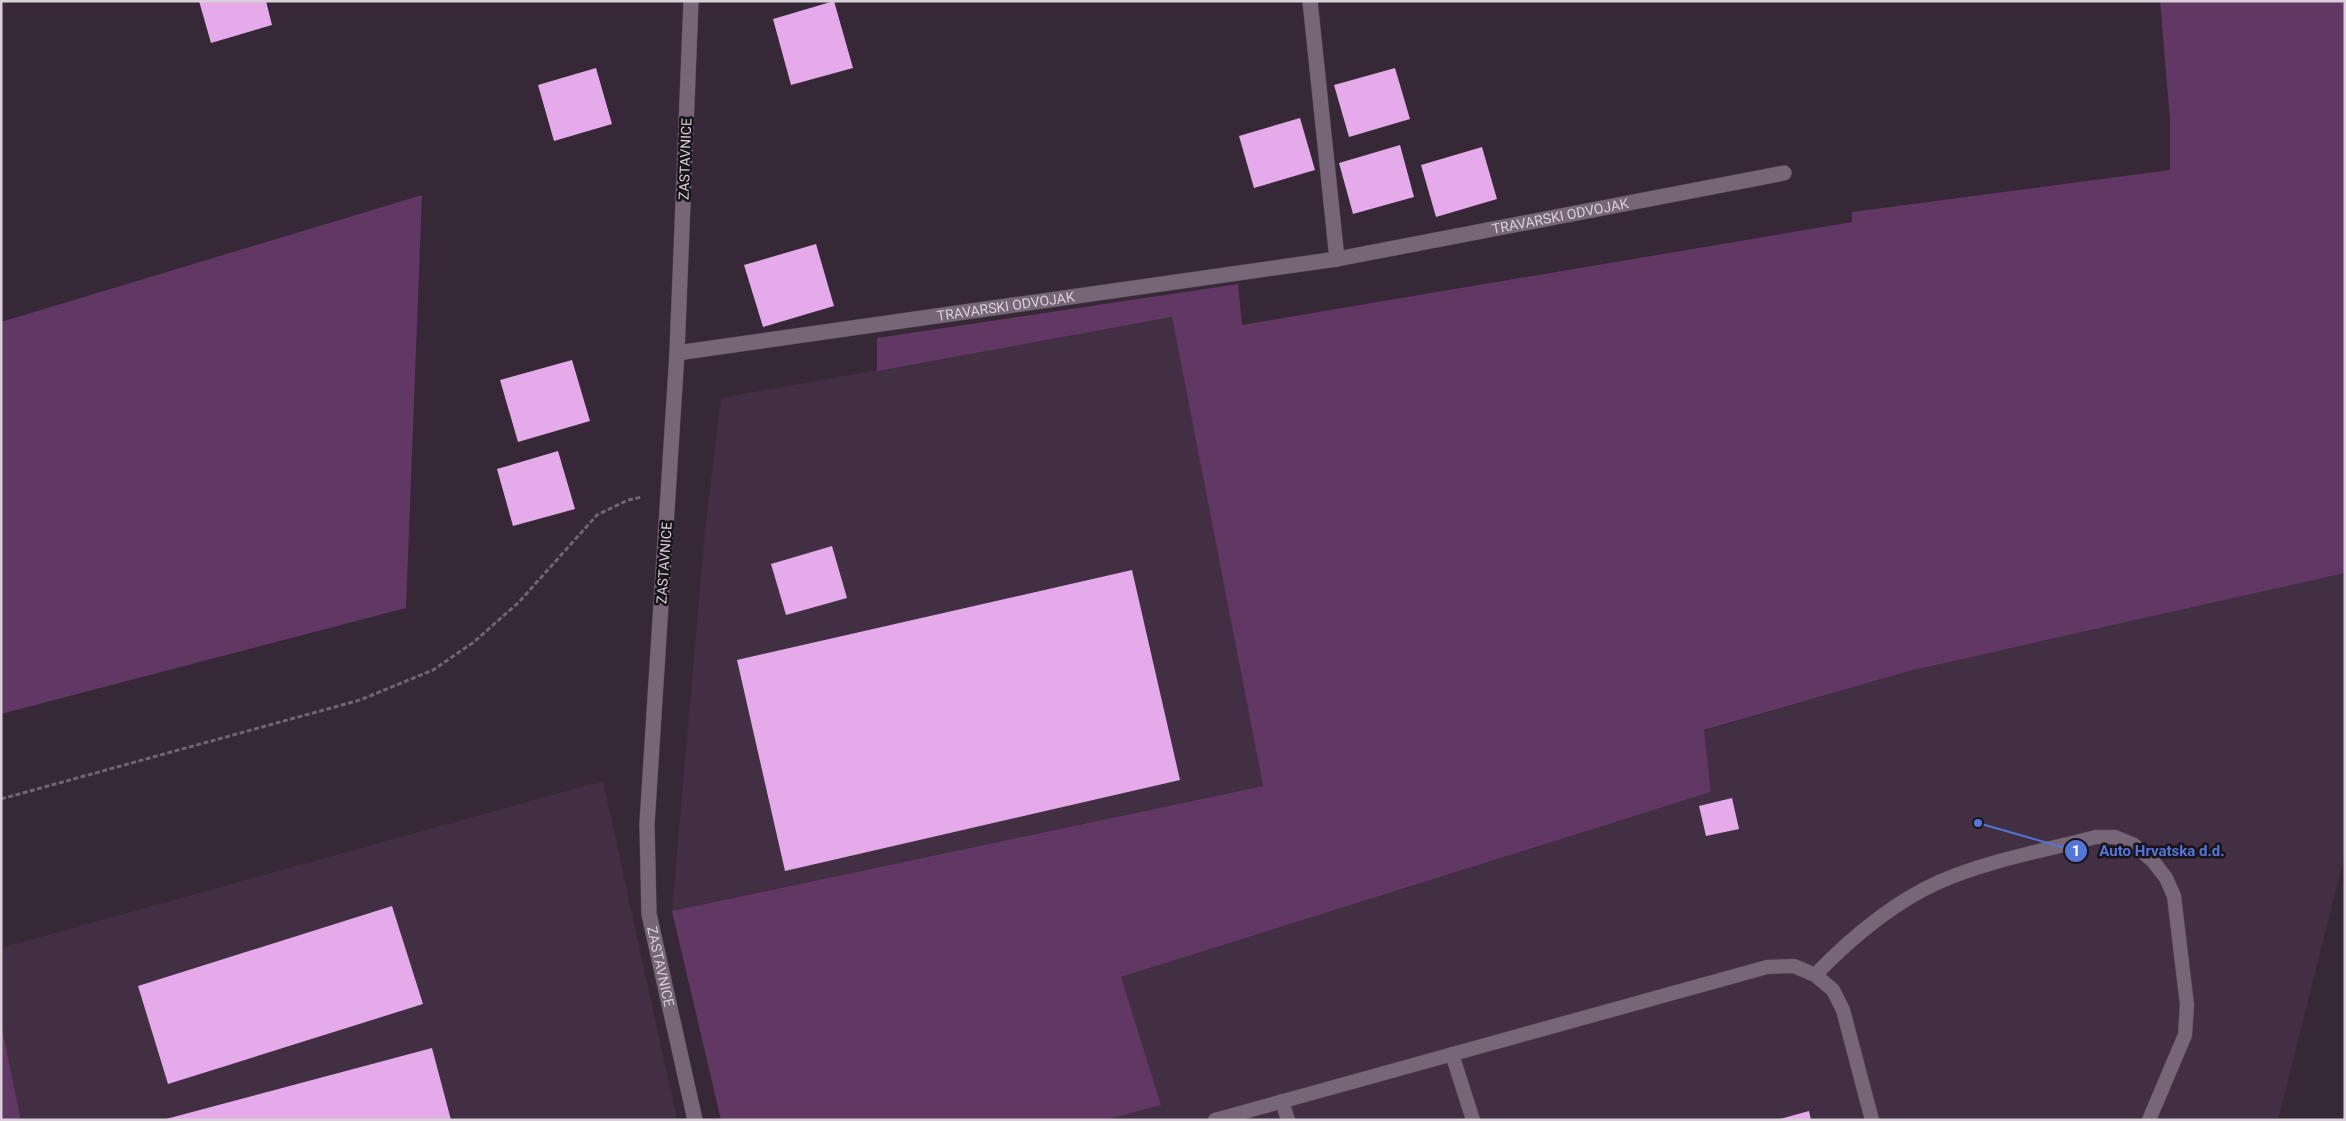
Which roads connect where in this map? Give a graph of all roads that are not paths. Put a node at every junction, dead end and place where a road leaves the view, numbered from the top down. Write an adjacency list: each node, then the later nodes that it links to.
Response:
1 (691, 1): 5 (street, ZASTAVNICE)
2 (1310, 1): 4 (street)
3 (1784, 173): 4 (street, TRAVARSKI ODVOJAK)
4 (1337, 259): 5 (street, TRAVARSKI ODVOJAK)
5 (676, 353): 9 (street, ZASTAVNICE)
6 (1815, 975): 7 (lane); 13 (lane); 14 (lane)
7 (1452, 1054): 8 (lane); 12 (lane)
8 (1282, 1101): 10 (lane); 11 (lane)
9 (695, 1120)
10 (1215, 1120)
11 (1288, 1120)
12 (1473, 1120)
13 (1872, 1120)
14 (2149, 1120)

